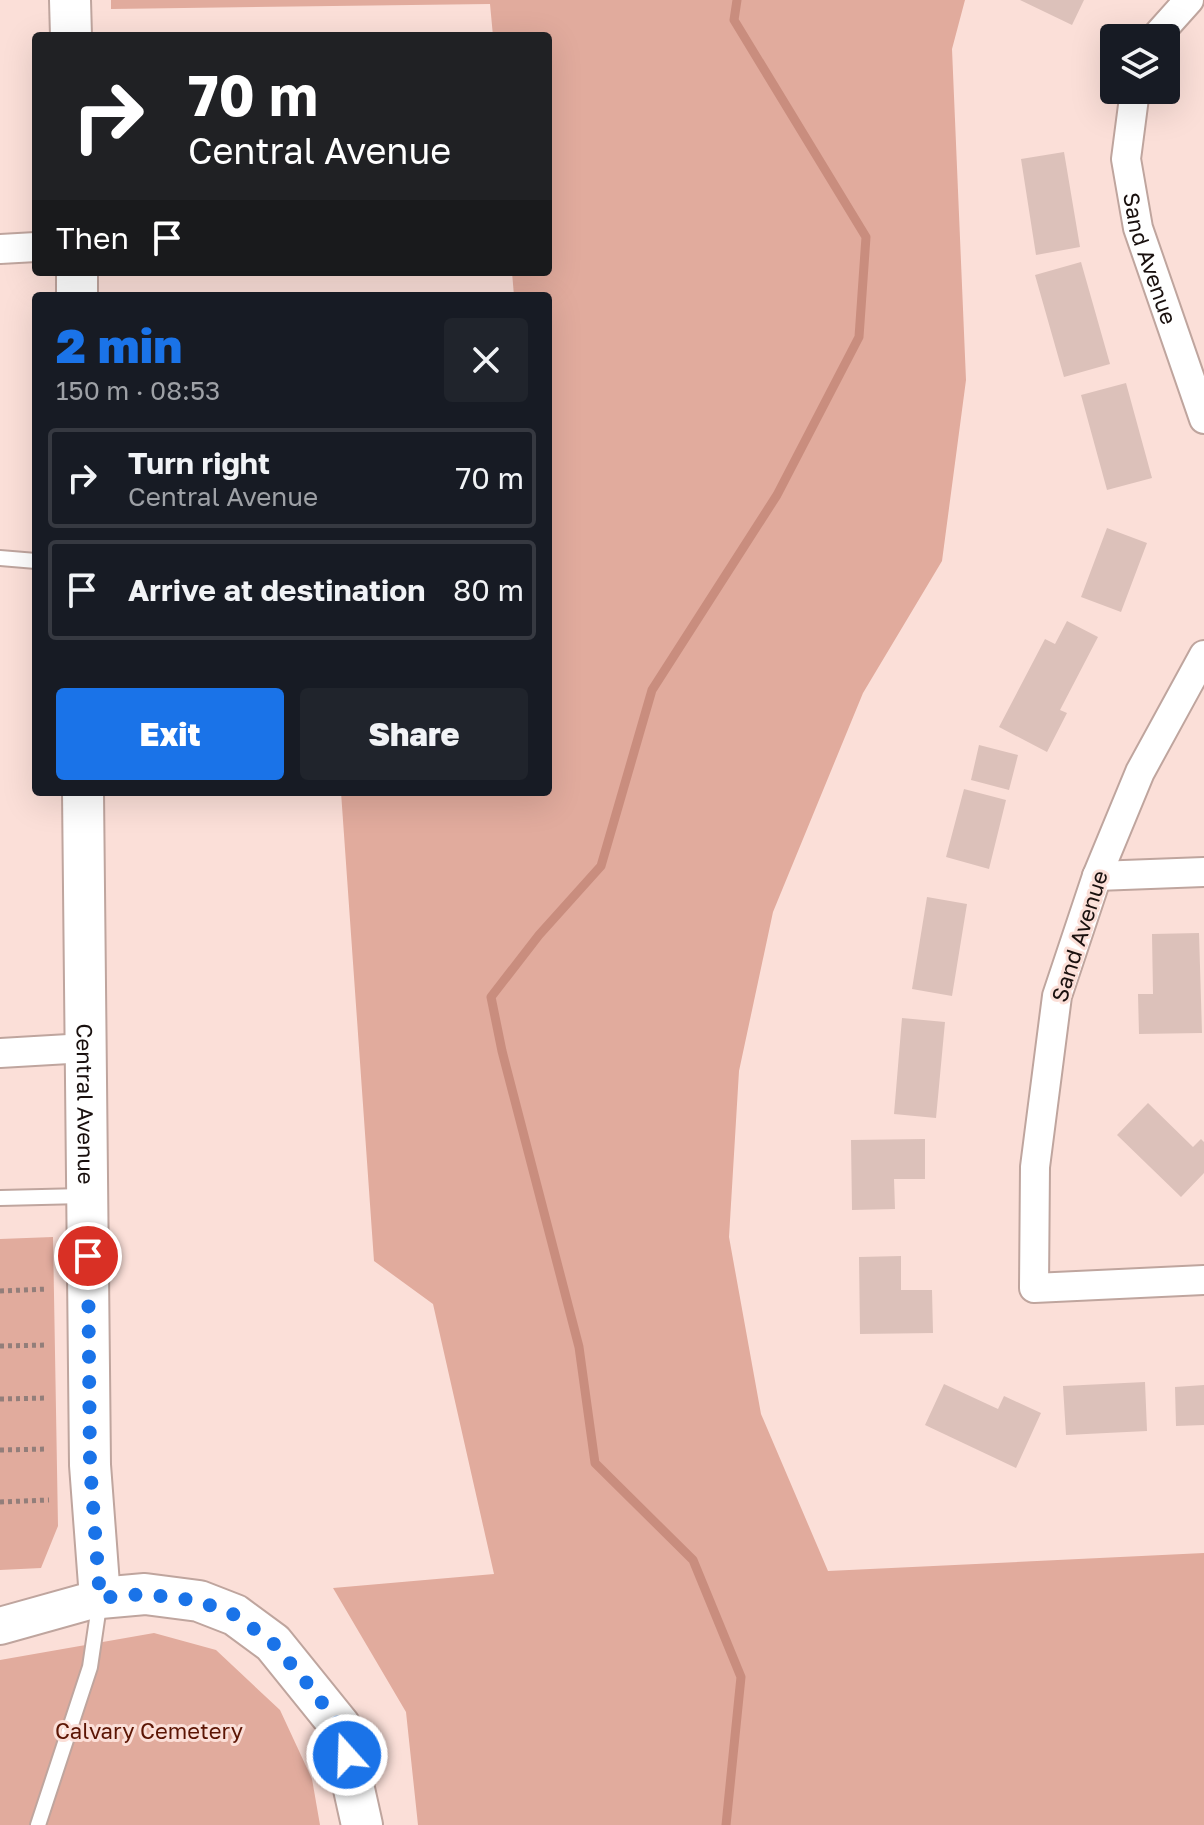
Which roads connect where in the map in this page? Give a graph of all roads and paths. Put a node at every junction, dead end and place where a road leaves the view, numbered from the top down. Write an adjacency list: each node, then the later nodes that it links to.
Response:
1 (70, 0): 4 (main road)
2 (1189, 0): 3 (street)
3 (1168, 24)
4 (71, 32)
5 (1133, 104): 8 (street, Sand Avenue)
6 (32, 247): 7 (street)
7 (0, 249)
8 (1204, 419)
9 (0, 558): 10 (lane)
10 (32, 561)
11 (1204, 655): 14 (street, Sand Avenue)
12 (83, 796): 15 (main road, Central Avenue)
13 (1204, 872): 14 (street)
14 (1097, 876): 19 (street, Sand Avenue)
15 (86, 1048): 16 (street); 17 (main road, Central Avenue)
16 (0, 1053)
17 (88, 1196): 18 (lane); 30 (main road, Central Avenue)
18 (0, 1198)
19 (1204, 1280)
20 (47, 1289): 21 (path)
21 (0, 1291)
22 (48, 1345): 23 (path)
23 (0, 1346)
24 (48, 1398): 25 (path)
25 (0, 1399)
26 (48, 1449): 27 (path)
27 (0, 1450)
28 (49, 1500): 29 (path)
29 (0, 1502)
30 (100, 1598): 31 (street); 32 (lane); 33 (main road)
31 (0, 1626)
32 (38, 1825)
33 (362, 1825)

